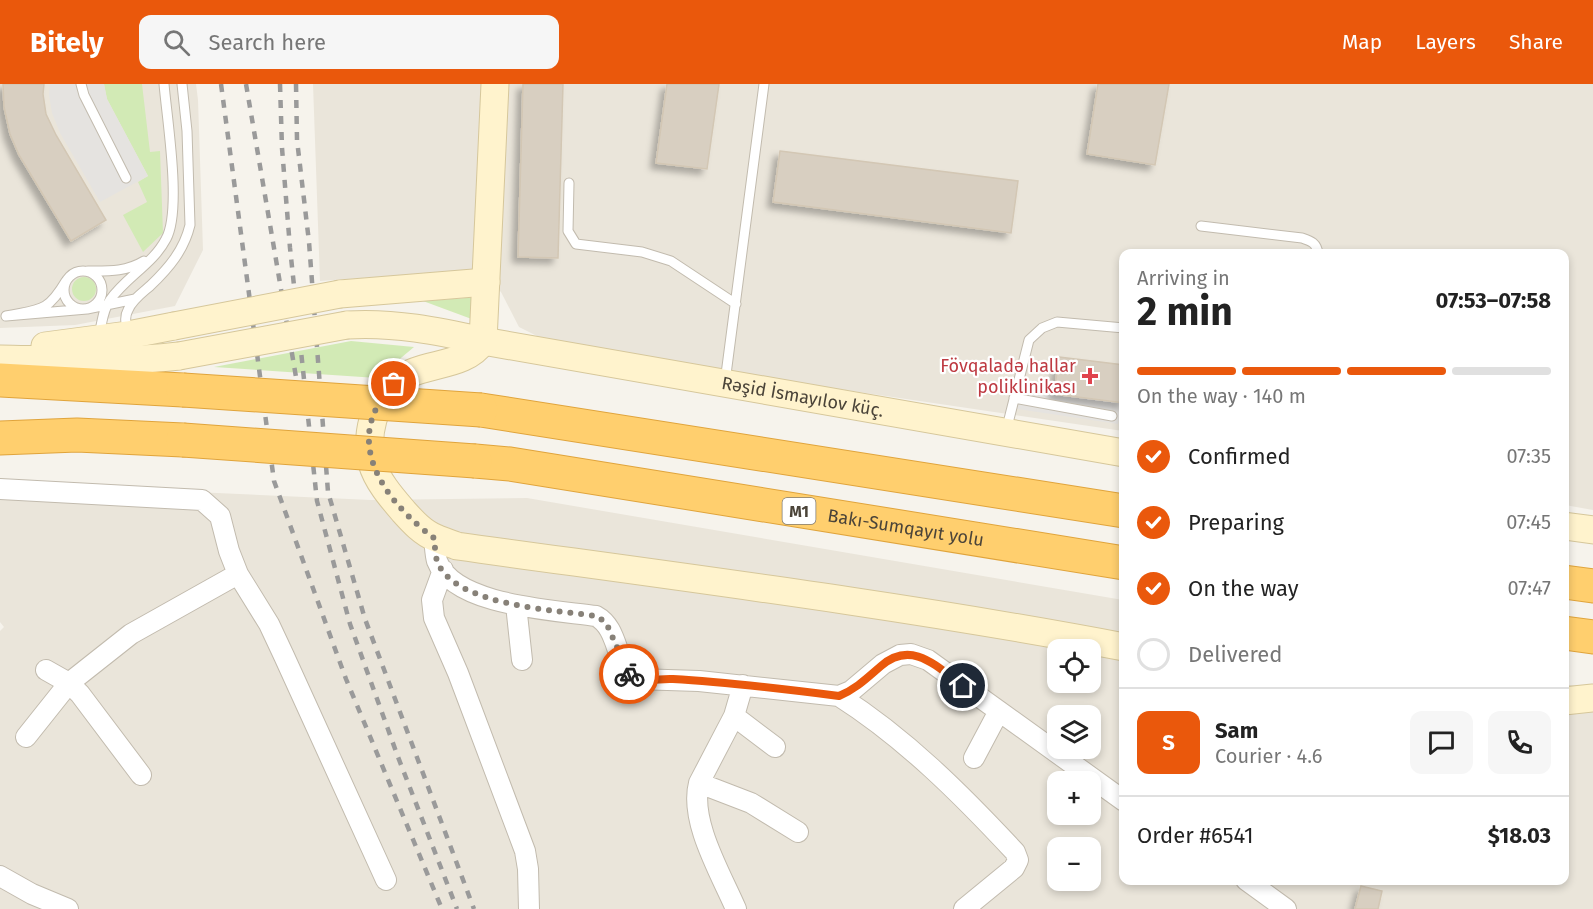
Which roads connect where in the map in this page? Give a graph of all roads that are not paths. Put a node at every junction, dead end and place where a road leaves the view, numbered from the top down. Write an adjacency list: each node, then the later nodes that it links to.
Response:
1 (81, 84): 6 (lane)
2 (164, 84): 10 (lane)
3 (182, 84): 15 (lane)
4 (495, 84): 13 (street)
5 (764, 84): 16 (lane)
6 (126, 178)
7 (569, 183): 16 (lane)
8 (1202, 226): 9 (lane)
9 (1317, 249)
10 (157, 254): 11 (lane); 17 (lane)
11 (88, 271): 12 (lane); 18 (lane)
12 (66, 281): 18 (lane); 19 (lane)
13 (486, 282): 14 (street); 24 (street)
14 (349, 293): 21 (street); 22 (street, bridge)
15 (135, 299): 17 (lane); 22 (lane)
16 (736, 304): 28 (lane)
17 (106, 306): 18 (lane); 23 (lane)
18 (87, 309): 19 (lane)
19 (3, 316)
20 (1119, 328): 29 (lane)
21 (450, 333): 24 (street, Rəşid İsmayılov küç.); 26 (street, bridge)
22 (128, 335): 23 (street)
23 (98, 340): 25 (street)
24 (483, 341): 28 (street, Rəşid İsmayılov küç.); 40 (street)
25 (0, 352)
26 (0, 359)
27 (0, 380): 37 (highway, bridge)
28 (725, 384): 32 (street, Rəşid İsmayılov küç.)
29 (1014, 398): 30 (lane); 32 (lane)
30 (1112, 416)
31 (0, 431): 33 (highway)
32 (1006, 434): 35 (street, Rəşid İsmayılov küç.)
33 (77, 435): 34 (highway); 41 (highway, Bakı-Sumqayıt yolu / M1, bridge)
34 (0, 438)
35 (1119, 452)
36 (0, 489): 43 (street)
37 (1119, 510)
38 (1569, 527): 39 (street)
39 (1593, 530)
40 (434, 538): 42 (street); 49 (street)
41 (1119, 562)
42 (443, 570): 46 (street); 70 (street)
43 (238, 574): 52 (street); 67 (street)
44 (1569, 583): 45 (highway)
45 (1593, 586)
46 (516, 604): 50 (street); 53 (street)
47 (1569, 634): 48 (highway)
48 (1593, 637)
49 (1119, 646)
50 (522, 660)
51 (46, 670): 52 (street)
52 (69, 683): 59 (street); 62 (street)
53 (743, 685): 54 (street); 58 (street)
54 (839, 696): 57 (street); 72 (street)
55 (1593, 698): 56 (street)
56 (1569, 700)
57 (999, 711): 61 (street); 64 (street)
58 (734, 716): 60 (street); 63 (street)
59 (26, 737)
60 (775, 747)
61 (974, 758)
62 (141, 775)
63 (699, 783): 65 (street); 71 (street)
64 (1119, 797)
65 (798, 832)
66 (0, 876): 69 (street)
67 (386, 880)
68 (1253, 885): 73 (street)
69 (68, 909)
70 (529, 909)
71 (736, 909)
72 (964, 909)
73 (1286, 909)

